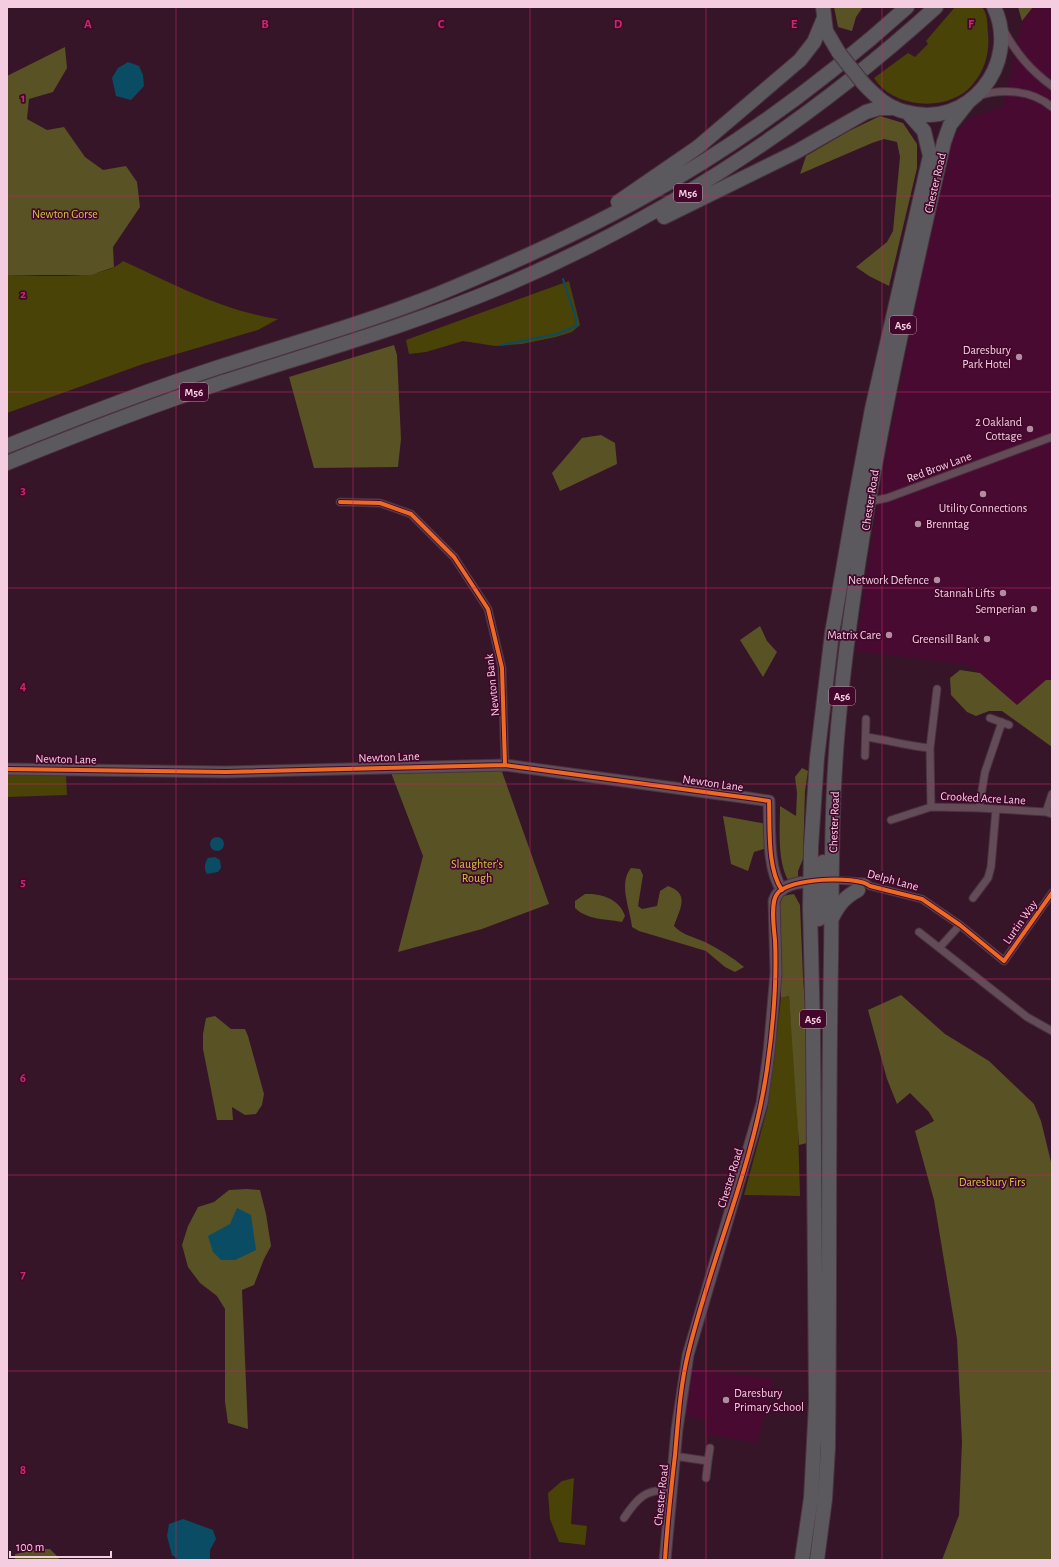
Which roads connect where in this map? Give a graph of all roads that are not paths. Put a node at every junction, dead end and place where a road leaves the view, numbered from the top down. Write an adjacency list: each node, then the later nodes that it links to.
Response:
1 (907, 7): 10 (highway, M56)
2 (936, 7): 11 (highway, M56)
3 (824, 12): 8 (highway, bridge); 10 (highway)
4 (997, 14): 5 (street); 6 (highway, Chester Road)
5 (1052, 86)
6 (971, 100): 7 (street); 9 (highway); 17 (highway, Chester Road / A56)
7 (1052, 107)
8 (895, 108): 9 (highway); 11 (highway)
9 (908, 113): 15 (highway, Chester Road / A56)
10 (534, 253): 13 (highway, M56)
11 (540, 270): 14 (highway, M56)
12 (1052, 437): 17 (street, Red Brow Lane)
13 (7, 446)
14 (7, 463)
15 (855, 501): 17 (street, Red Brow Lane); 32 (highway, Chester Road / A56)
16 (340, 502): 24 (street, Newton Bank)
17 (869, 502): 32 (highway, Chester Road / A56)
18 (937, 689): 22 (street)
19 (990, 718): 28 (street)
20 (866, 719): 21 (street)
21 (866, 737): 22 (street); 23 (street)
22 (930, 748): 27 (street)
23 (866, 756)
24 (505, 764): 25 (street, Newton Lane); 33 (street, Newton Lane)
25 (7, 769)
26 (1052, 794): 30 (street)
27 (932, 807): 28 (street, Crooked Acre Lane); 31 (street, Crooked Acre Lane)
28 (979, 808): 29 (street, Crooked Acre Lane)
29 (996, 809): 30 (street, Crooked Acre Lane); 36 (street)
30 (1049, 813)
31 (891, 820)
32 (821, 886): 33 (street, Delph Lane); 34 (street, Delph Lane); 34 (street, Delph Lane); 37 (highway, Chester Road / A56); 50 (highway, Chester Road / A56)
33 (785, 888): 44 (street, Chester Road)
34 (864, 888): 37 (highway); 38 (street, Delph Lane)
35 (1052, 893): 41 (street, Lurtin Way)
36 (973, 898)
37 (831, 919): 51 (highway, Chester Road / A56)
38 (960, 925): 40 (street); 41 (street, Delph Lane)
39 (919, 932): 40 (street)
40 (940, 947): 42 (street)
41 (1004, 962)
42 (1052, 1031)
43 (710, 1448): 45 (street)
44 (674, 1456): 45 (street); 47 (street, Chester Road)
45 (708, 1460): 46 (street)
46 (706, 1478)
47 (671, 1492): 48 (street); 49 (street, Chester Road)
48 (624, 1518)
49 (665, 1560)
50 (802, 1560)
51 (817, 1560)

